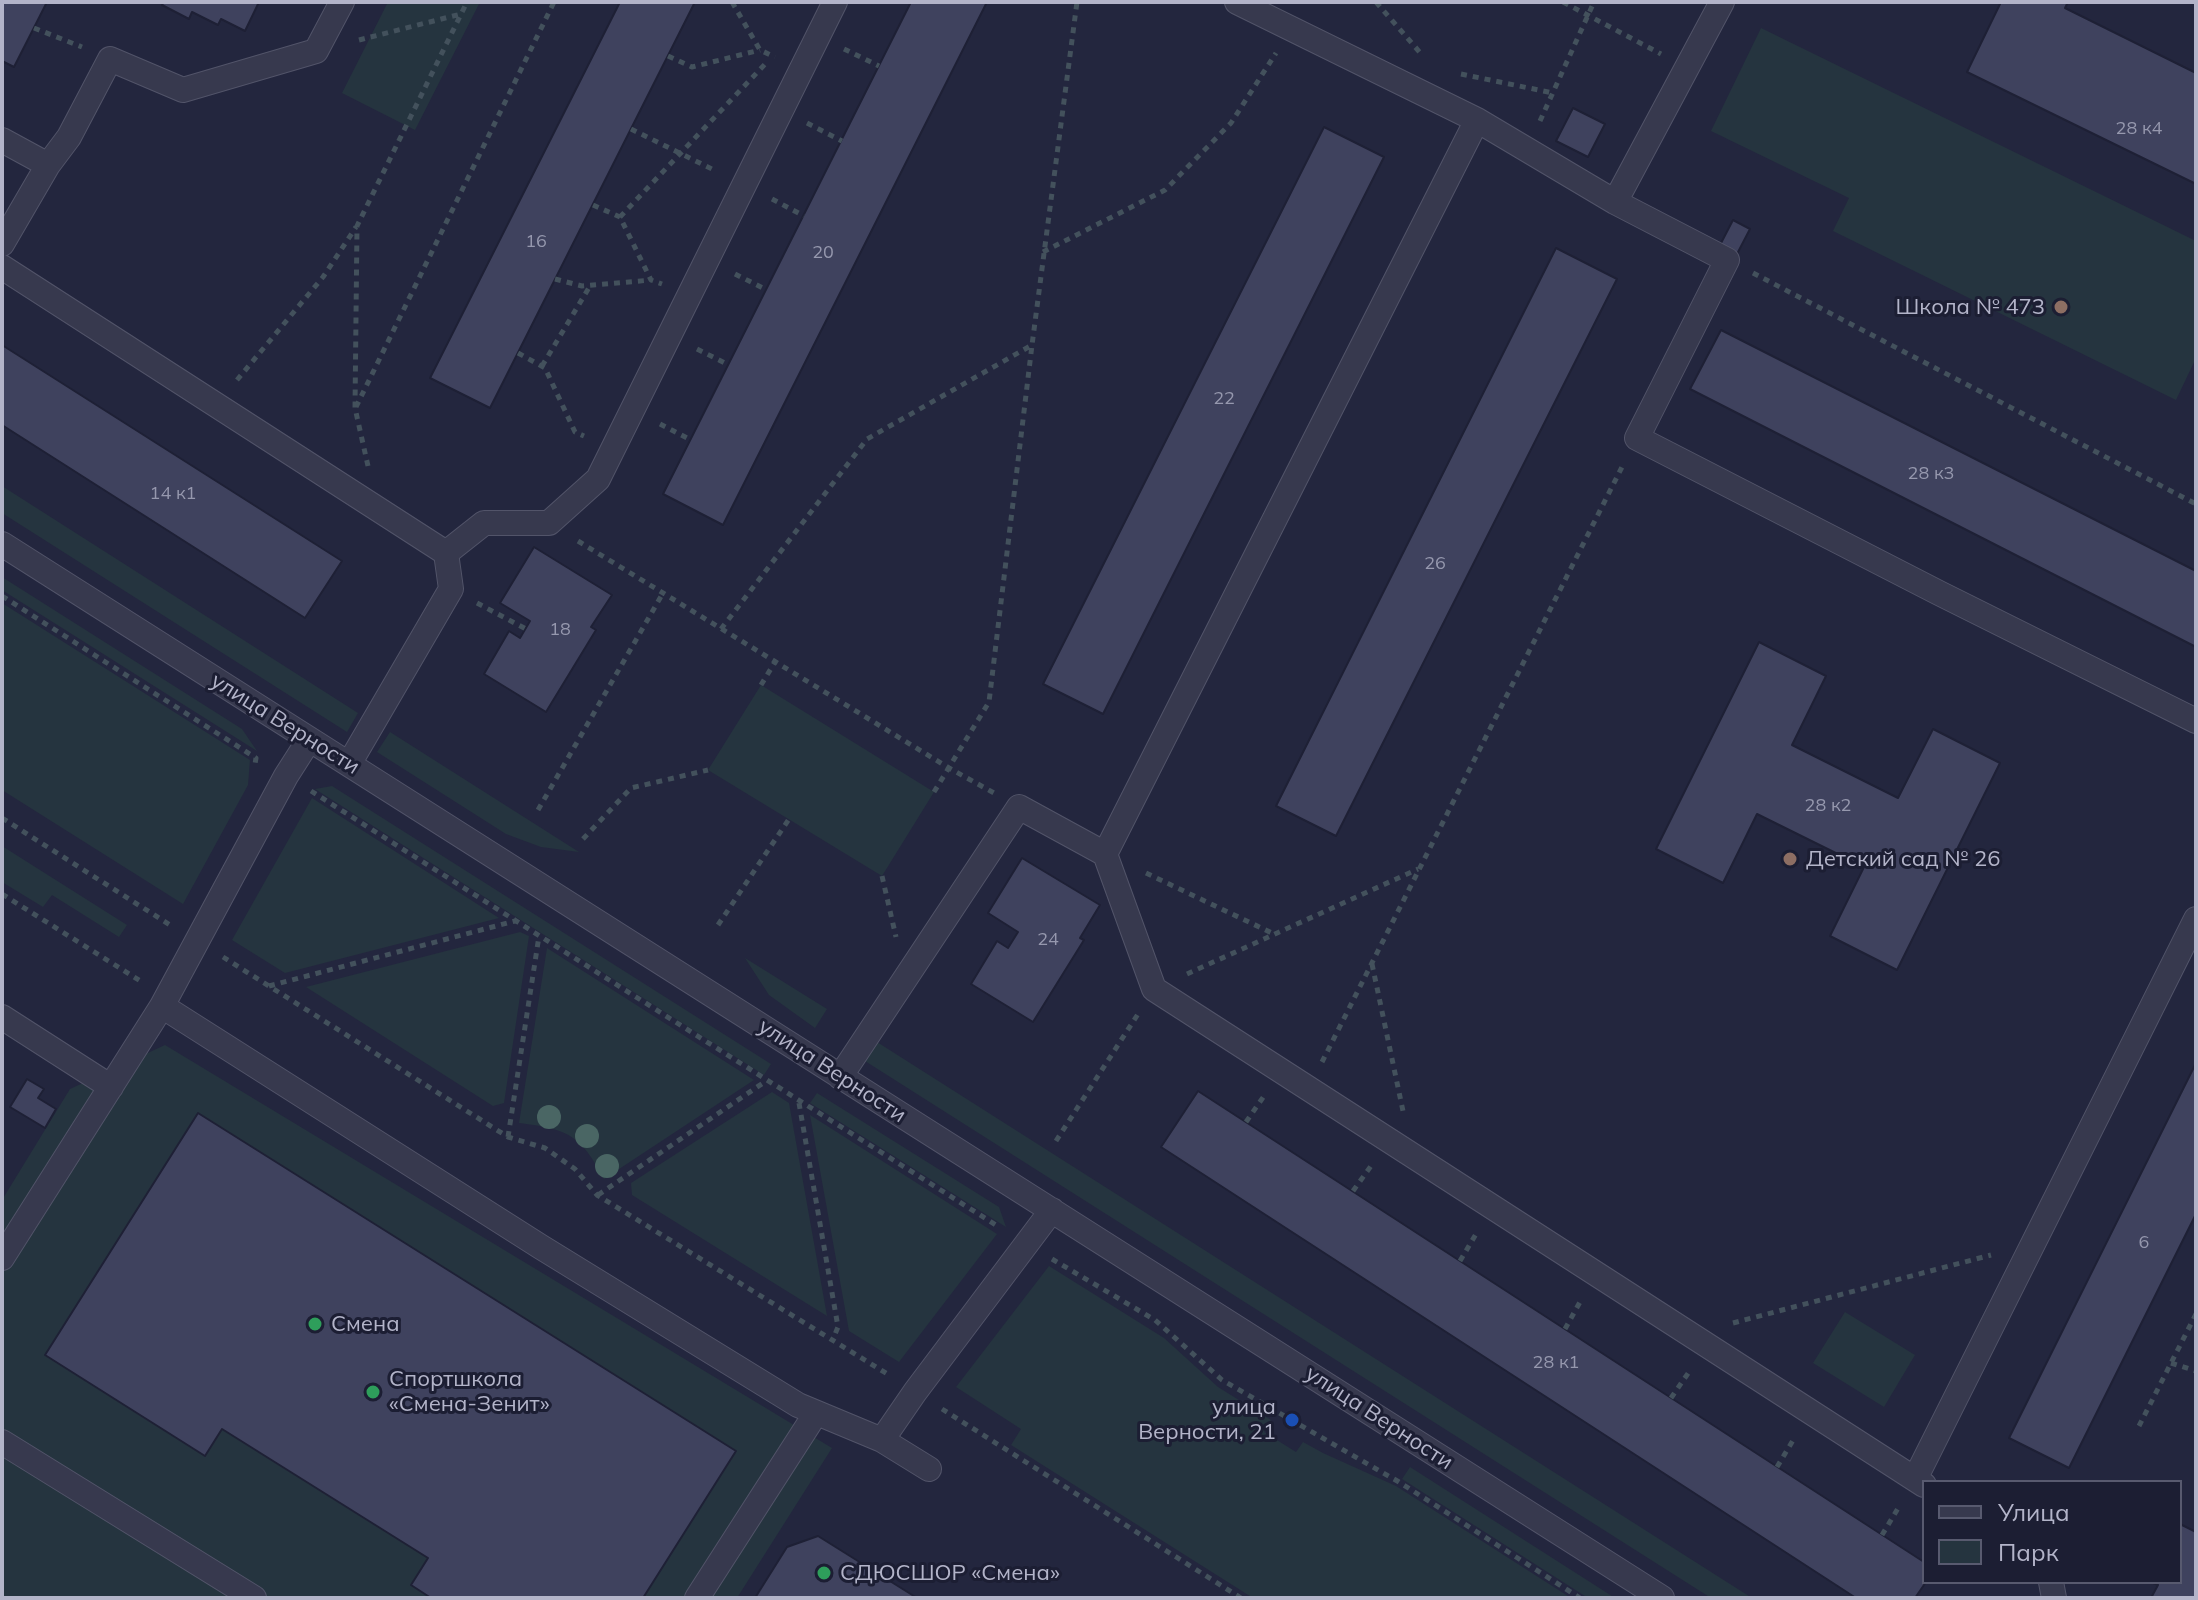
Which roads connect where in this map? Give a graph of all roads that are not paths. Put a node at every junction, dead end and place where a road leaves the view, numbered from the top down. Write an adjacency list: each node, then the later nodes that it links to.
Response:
1 (342, 2): 7 (street)
2 (835, 2): 12 (street)
3 (1237, 2): 5 (street)
4 (1722, 2): 8 (street)
5 (1477, 120): 8 (street); 16 (street)
6 (2, 140): 7 (street)
7 (48, 165): 9 (street)
8 (1615, 202): 13 (street)
9 (2, 244)
10 (2, 267): 12 (street)
11 (2, 544): 14 (street, улица Верности)
12 (446, 553): 15 (street)
13 (2196, 721)
14 (309, 740): 15 (street, улица Верности); 18 (street)
15 (349, 764): 20 (street, улица Верности)
16 (1105, 854): 20 (street); 28 (street)
17 (2196, 919): 28 (street)
18 (162, 1006): 21 (street); 24 (street)
19 (2, 1017): 21 (street)
20 (840, 1077): 22 (street, улица Верности)
21 (111, 1087): 23 (street)
22 (1052, 1210): 25 (street); 31 (street, улица Верности)
23 (2, 1258)
24 (816, 1413): 25 (street); 30 (street)
25 (882, 1440): 27 (street)
26 (2, 1442): 29 (street)
27 (929, 1469)
28 (1919, 1482)
29 (254, 1598)
30 (697, 1598)
31 (1662, 1598)

